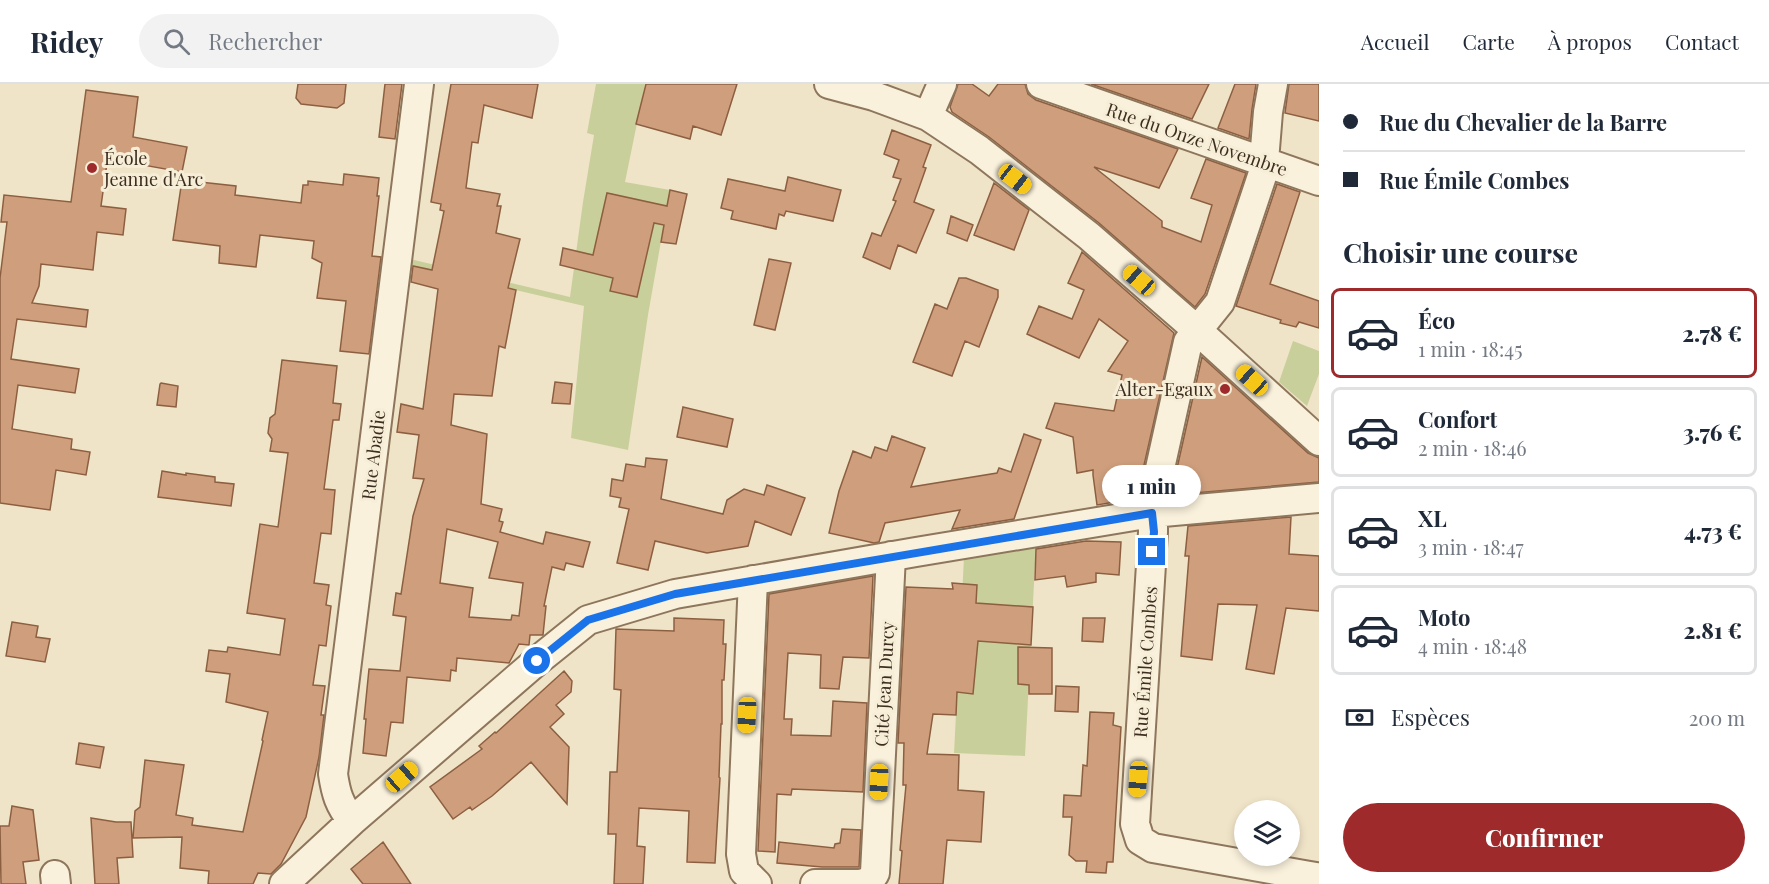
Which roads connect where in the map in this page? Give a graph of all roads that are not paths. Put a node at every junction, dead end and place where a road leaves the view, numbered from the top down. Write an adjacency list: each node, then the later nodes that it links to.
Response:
1 (419, 84): 15 (street, Rue Abadie)
2 (830, 84): 6 (street)
3 (942, 84): 6 (street)
4 (1041, 84): 7 (street, Rue du Onze Novembre)
5 (1274, 84): 7 (street, Rue Émile Combes)
6 (928, 116): 9 (street)
7 (1264, 162): 8 (street, Rue du Onze Novembre); 9 (street, Rue Émile Combes)
8 (1319, 182)
9 (1198, 331): 10 (street); 12 (street, Rue Émile Combes)
10 (1319, 441)
11 (1319, 498): 12 (street)
12 (1152, 513): 13 (street); 16 (street, Rue Émile Combes)
13 (891, 556): 14 (street); 19 (street, Cité Jean Durcy)
14 (753, 580): 15 (street); 18 (street)
15 (352, 821): 17 (street)
16 (1319, 881)
17 (284, 884)
18 (757, 884)
19 (815, 884)

